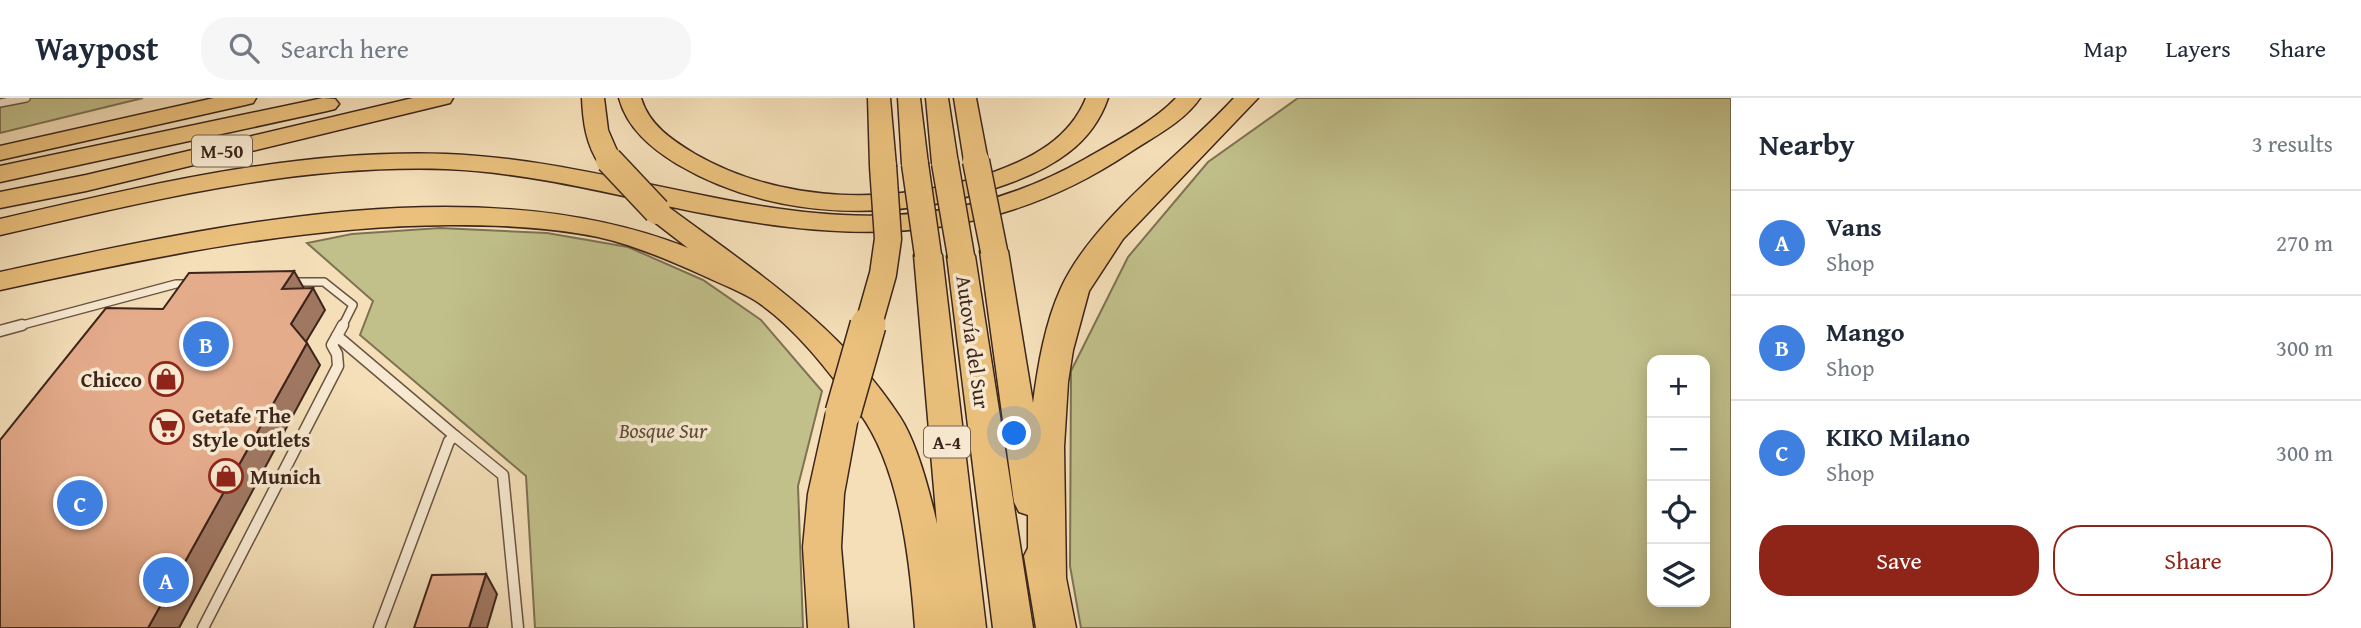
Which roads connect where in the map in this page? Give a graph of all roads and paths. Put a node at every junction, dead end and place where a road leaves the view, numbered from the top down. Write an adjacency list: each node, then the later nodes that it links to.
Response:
1 (8, 98): 17 (lane)
2 (26, 98): 17 (lane)
3 (171, 98): 18 (highway)
4 (245, 98): 19 (highway)
5 (352, 98): 22 (highway, M-50)
6 (443, 98): 23 (highway, M-50)
7 (593, 98): 31 (highway, bridge)
8 (630, 98): 13 (highway)
9 (879, 98): 42 (highway, bridge)
10 (909, 98): 27 (highway, Autovía del Sur / A-4, bridge)
11 (937, 98): 27 (highway, Autovía del Sur / A-4, bridge)
12 (965, 98): 27 (highway, bridge)
13 (1097, 98)
14 (1172, 98): 20 (highway)
15 (1189, 98): 20 (highway)
16 (1247, 98): 38 (highway)
17 (0, 101)
18 (0, 144)
19 (0, 153)
20 (1104, 159): 21 (highway)
21 (360, 163): 25 (highway); 26 (highway)
22 (0, 174)
23 (0, 201)
24 (415, 216): 28 (highway); 31 (highway); 32 (highway)
25 (0, 228)
26 (0, 242)
27 (961, 254): 38 (highway); 44 (highway, Autovía del Sur / A-4); 45 (highway, Autovía del Sur / A-4)
28 (0, 281)
29 (284, 282): 36 (lane)
30 (203, 284): 33 (lane)
31 (763, 293): 43 (highway)
32 (0, 296)
33 (106, 304): 34 (lane); 35 (lane)
34 (107, 317)
35 (0, 331)
36 (337, 336): 37 (lane); 39 (lane)
37 (455, 436): 40 (lane); 41 (lane)
38 (1047, 578): 46 (highway)
39 (203, 628)
40 (379, 628)
41 (519, 628)
42 (828, 628)
43 (935, 628)
44 (966, 628)
45 (1013, 628)
46 (1056, 628)

